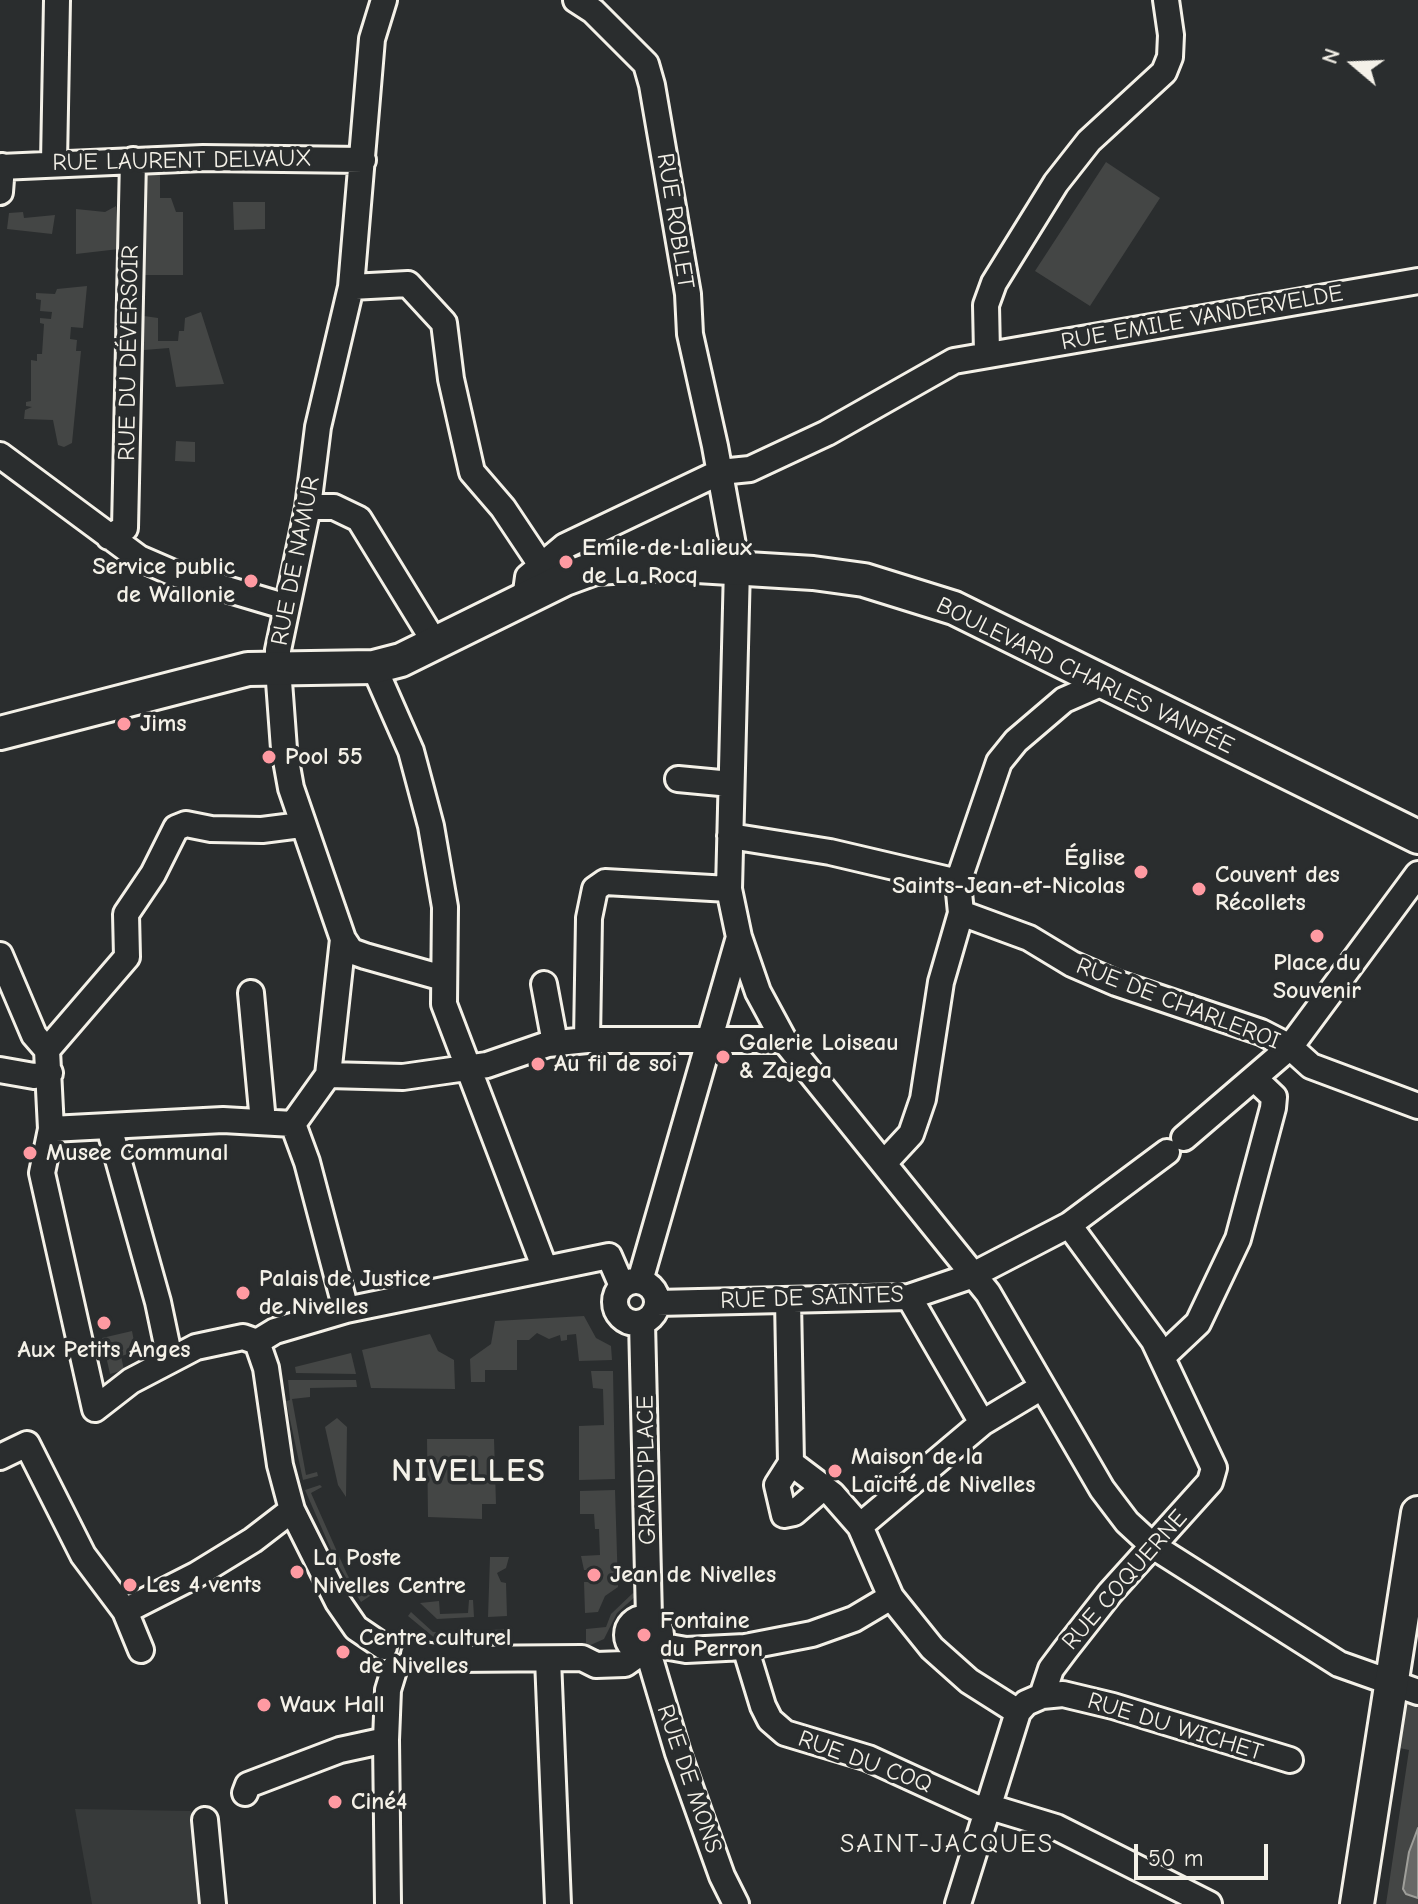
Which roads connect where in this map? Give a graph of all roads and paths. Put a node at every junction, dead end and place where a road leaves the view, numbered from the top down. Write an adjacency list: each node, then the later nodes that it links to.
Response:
1 (57, 0): 7 (street)
2 (384, 0): 6 (street, RUE DE NAMUR)
3 (576, 0): 14 (street, RUE ROBLET)
4 (1166, 0): 12 (street)
5 (133, 160): 6 (street, RUE LAURENT DELVAUX); 7 (street, RUE LAURENT DELVAUX); 16 (street, RUE DU DÉVERSOIR)
6 (363, 160): 11 (street, RUE DE NAMUR)
7 (54, 162): 8 (street, RUE LAURENT DELVAUX)
8 (1, 166): 9 (street)
9 (0, 192)
10 (1418, 281): 12 (street, RUE EMILE VANDERVELDE)
11 (351, 287): 15 (street, RUE DE NAMUR); 17 (street)
12 (987, 353): 14 (street, RUE EMILE VANDERVELDE)
13 (0, 455): 16 (street)
14 (720, 472): 17 (street, RUE EMILE VANDERVELDE); 18 (street, RUE ROBLET)
15 (308, 507): 20 (street, RUE DE NAMUR); 21 (street)
16 (109, 537): 20 (street)
17 (541, 565): 19 (street)
18 (737, 567): 19 (main road, BOULEVARD CHARLES VANPÉE); 24 (main road, BOULEVARD CHARLES VANPÉE); 27 (street, RUE ROBLET)
19 (525, 599): 21 (main road, BOULEVARD CHARLES VANPÉE)
20 (287, 607): 23 (street, RUE DE NAMUR)
21 (435, 643): 22 (main road, BOULEVARD CHARLES VANPÉE)
22 (374, 667): 23 (main road, BOULEVARD CHARLES VANPÉE); 38 (street)
23 (278, 668): 25 (main road, BOULEVARD CHARLES VANPÉE); 28 (street, RUE DE NAMUR)
24 (1105, 682): 30 (main road, BOULEVARD CHARLES VANPÉE); 32 (street)
25 (0, 733)
26 (678, 779): 27 (street)
27 (731, 784): 29 (street, RUE ROBLET)
28 (301, 825): 36 (street, RUE DE NAMUR); 46 (street)
29 (730, 836): 32 (street); 33 (street, RUE ROBLET)
30 (1418, 837)
31 (1418, 874): 45 (street)
32 (958, 882): 34 (street)
33 (729, 889): 35 (street, RUE ROBLET); 41 (street)
34 (961, 913): 45 (street, RUE DE CHARLEROI); 56 (street)
35 (739, 937): 42 (street, RUE ROBLET); 43 (street)
36 (343, 939): 38 (street); 49 (street)
37 (0, 955): 46 (street)
38 (443, 978): 47 (street)
39 (544, 984): 44 (street)
40 (251, 993): 52 (street)
41 (587, 1040): 43 (street); 44 (street)
42 (784, 1040): 43 (street); 56 (street, RUE ROBLET)
43 (709, 1041): 60 (street)
44 (555, 1043): 47 (street)
45 (1290, 1047): 50 (street, RUE DE SAINTES); 51 (street, RUE DE CHARLEROI)
46 (48, 1062): 48 (street); 55 (street)
47 (467, 1068): 49 (street); 58 (street)
48 (0, 1070)
49 (328, 1075): 53 (street)
50 (1255, 1079): 57 (street, RUE DE SAINTES); 67 (street)
51 (1418, 1106)
52 (263, 1122): 53 (street); 54 (street)
53 (293, 1124): 64 (street)
54 (109, 1127): 55 (street); 68 (street)
55 (51, 1129): 68 (street)
56 (885, 1162): 59 (street, RUE ROBLET)
57 (1069, 1225): 59 (street, RUE DE SAINTES); 67 (street)
58 (545, 1269): 60 (street); 64 (street)
59 (971, 1276): 61 (street, RUE DE SAINTES); 69 (street, RUE ROBLET)
60 (631, 1284): 63 (street); 65 (street)
61 (909, 1297): 62 (street, RUE DE SAINTES); 70 (street)
62 (788, 1300): 63 (street, RUE DE SAINTES); 72 (street)
63 (657, 1303): 65 (street)
64 (346, 1310): 66 (street)
65 (642, 1322): 80 (street, GRAND'PLACE)
66 (257, 1342): 68 (street); 74 (street)
67 (1162, 1357): 77 (street, RUE COQUERNE)
68 (170, 1359)
69 (1042, 1387): 70 (street); 77 (street, RUE ROBLET)
70 (982, 1423): 76 (street)
71 (0, 1457): 79 (street)
72 (791, 1463): 73 (street); 73 (street)
73 (824, 1487): 76 (street)
74 (292, 1510): 79 (street); 85 (street)
75 (1418, 1513): 88 (main road)
76 (860, 1526): 78 (street)
77 (1153, 1546): 88 (street, RUE ROBLET); 89 (street, RUE COQUERNE)
78 (891, 1597): 82 (street); 90 (street)
79 (125, 1611): 83 (street)
80 (649, 1618): 81 (street); 84 (street)
81 (627, 1631): 84 (street); 86 (street)
82 (745, 1647): 84 (street); 94 (street, RUE DU COQ)
83 (141, 1650)
84 (650, 1650): 86 (street); 99 (street, RUE DE MONS)
85 (398, 1656): 87 (street); 91 (street)
86 (582, 1658): 87 (street)
87 (548, 1659): 98 (street)
88 (1404, 1688): 102 (main road)
89 (1042, 1696): 90 (street); 92 (street, RUE DU WICHET)
90 (1018, 1712): 94 (street)
91 (386, 1740): 93 (street); 97 (street)
92 (1290, 1760)
93 (245, 1793)
94 (991, 1808): 100 (street); 101 (street, RUE DU COQ)
95 (205, 1820): 96 (street)
96 (213, 1904)
97 (388, 1904)
98 (558, 1904)
99 (736, 1904)
100 (958, 1904)
101 (1209, 1904)
102 (1357, 1904)

